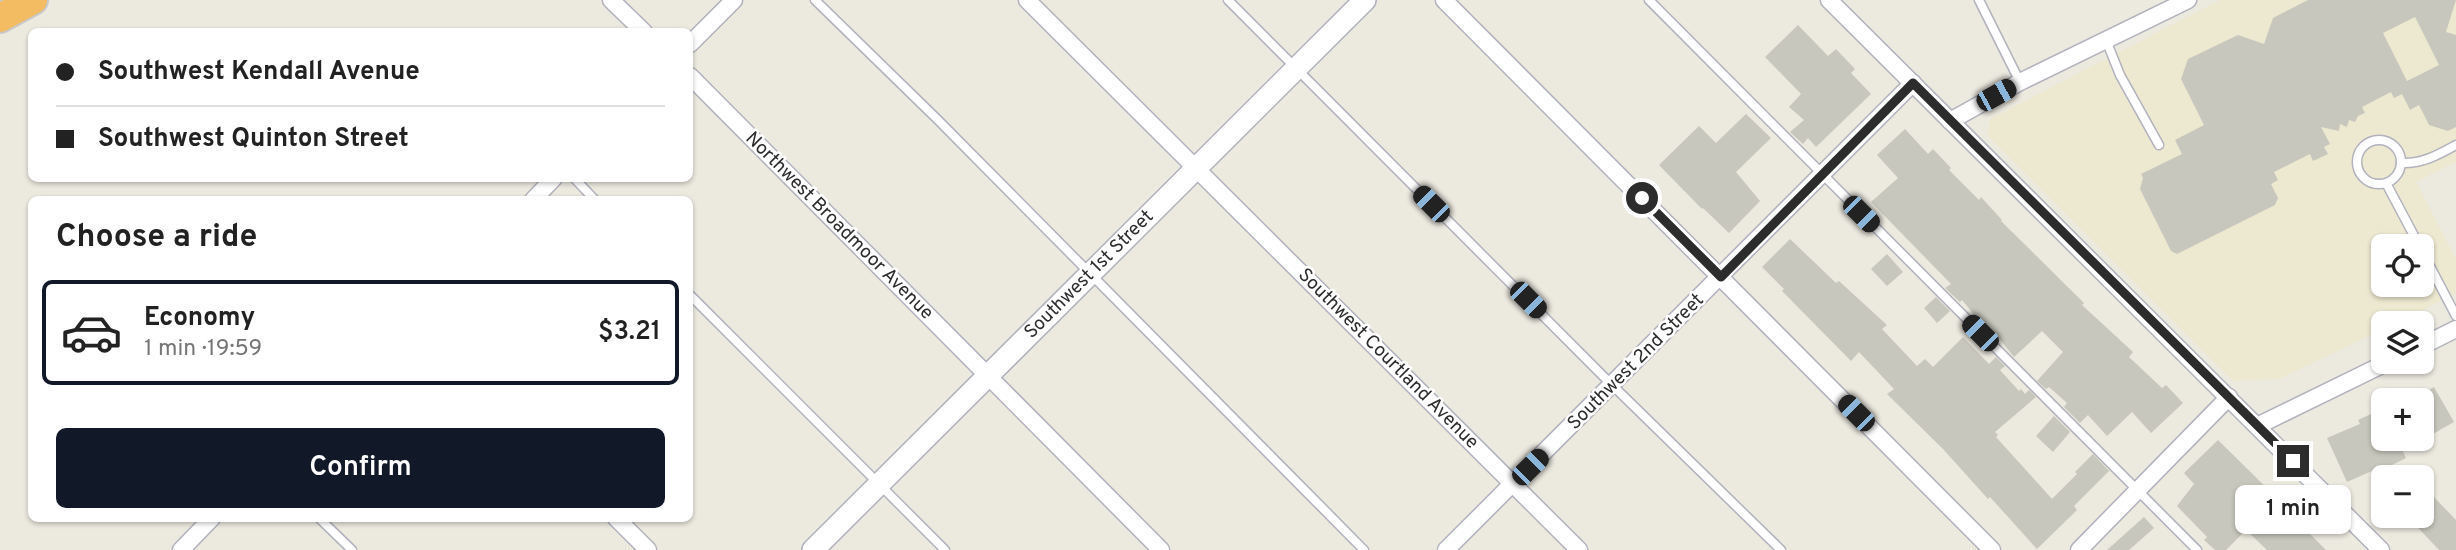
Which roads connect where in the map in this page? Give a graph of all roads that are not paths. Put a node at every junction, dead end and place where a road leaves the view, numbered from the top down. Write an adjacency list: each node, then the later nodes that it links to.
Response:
1 (33, 0): 14 (highway)
2 (611, 0): 15 (street)
3 (734, 0): 17 (street)
4 (815, 0): 34 (lane)
5 (1027, 0): 26 (street, Southwest Courtland Avenue)
6 (1228, 0): 18 (lane)
7 (1365, 0): 18 (street, Southwest 1st Street)
8 (1444, 0): 36 (street)
9 (1648, 0): 27 (lane)
10 (1829, 0): 21 (street)
11 (1979, 0): 20 (lane)
12 (2188, 0): 13 (street)
13 (2157, 7): 16 (street)
14 (0, 18)
15 (639, 28)
16 (2106, 40): 20 (street); 23 (lane)
17 (693, 41)
18 (1296, 69): 26 (street, Southwest 1st Street); 43 (lane)
19 (693, 79): 42 (street, Northwest Broadmoor Avenue)
20 (2020, 82): 22 (street)
21 (1913, 83): 22 (street); 27 (street, Southwest 2nd Street)
22 (1950, 121): 44 (street)
23 (2159, 145)
24 (2456, 145): 25 (lane)
25 (2401, 163): 30 (lane); 30 (lane)
26 (1195, 169): 34 (street, Southwest 1st Street); 46 (street, Southwest Courtland Avenue)
27 (1822, 174): 36 (street, Southwest 2nd Street); 48 (lane)
28 (550, 182): 31 (street)
29 (578, 182): 32 (lane)
30 (2386, 183): 33 (lane)
31 (537, 196)
32 (591, 196)
33 (2413, 234)
34 (1090, 274): 42 (street, Southwest 1st Street); 58 (lane)
35 (2434, 274): 38 (lane)
36 (1721, 277): 43 (street, Southwest 2nd Street); 62 (street)
37 (693, 298): 47 (lane)
38 (2456, 316)
39 (2456, 329): 40 (street)
40 (2434, 340)
41 (2371, 370): 45 (street)
42 (988, 376): 47 (street, Southwest 1st Street); 57 (street, Northwest Broadmoor Avenue)
43 (1614, 384): 46 (street, Southwest 2nd Street); 61 (lane)
44 (2229, 397): 45 (street); 48 (street)
45 (2257, 426): 65 (street)
46 (1513, 483): 59 (street, Southwest 2nd Street); 60 (street, Southwest Courtland Avenue)
47 (878, 484): 55 (street, Southwest 1st Street); 56 (lane)
48 (2138, 491): 63 (street); 64 (lane)
49 (208, 522): 52 (street)
50 (323, 522): 53 (lane)
51 (620, 522): 54 (street)
52 (181, 550)
53 (352, 550)
54 (648, 550)
55 (813, 550)
56 (945, 550)
57 (1161, 550)
58 (1364, 550)
59 (1446, 550)
60 (1579, 550)
61 (1781, 550)
62 (1992, 550)
63 (2079, 550)
64 (2197, 550)
65 (2381, 550)

